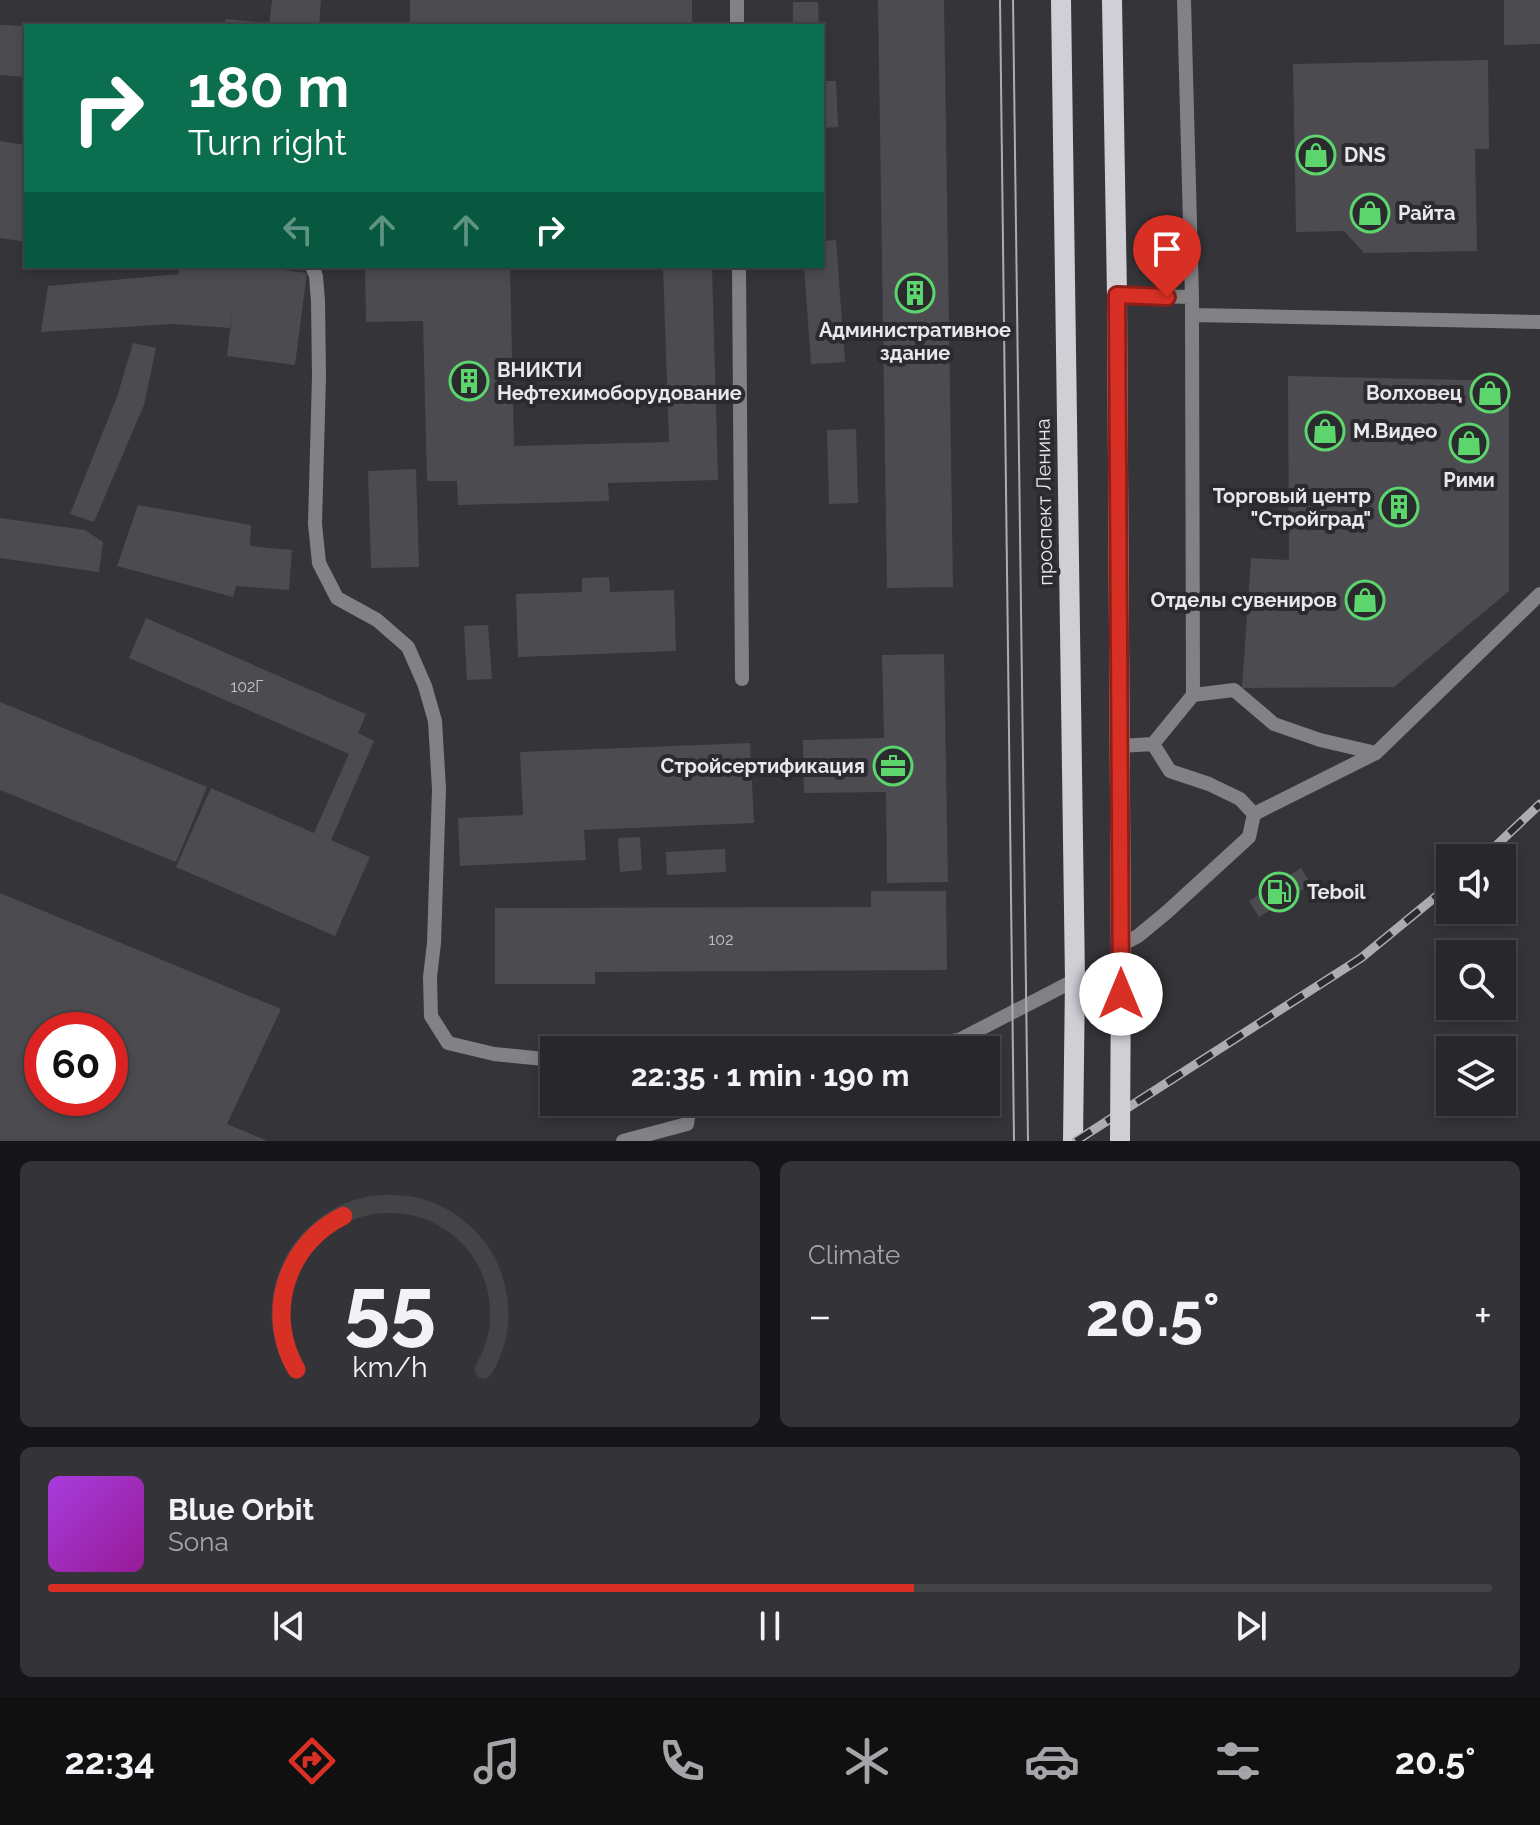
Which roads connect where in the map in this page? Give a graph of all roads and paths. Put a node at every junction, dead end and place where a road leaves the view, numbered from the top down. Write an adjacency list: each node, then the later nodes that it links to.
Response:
1 (737, 0): 5 (lane)
2 (1061, 0): 20 (main road, проспект Ленина)
3 (1112, 0): 8 (main road)
4 (1184, 0): 9 (lane)
5 (737, 24)
6 (313, 268): 22 (lane)
7 (739, 268): 13 (lane)
8 (1117, 295): 9 (lane); 16 (main road)
9 (1192, 297): 10 (lane)
10 (1192, 315): 11 (lane); 14 (lane)
11 (1540, 322)
12 (1540, 594): 17 (lane)
13 (742, 679)
14 (1193, 695): 15 (lane); 17 (lane)
15 (1153, 744): 16 (lane); 18 (lane)
16 (1120, 746): 19 (main road)
17 (1376, 753): 18 (lane)
18 (1254, 814): 19 (lane)
19 (1121, 955): 26 (main road, bridge)
20 (1075, 980): 21 (lane); 25 (main road, проспект Ленина)
21 (967, 1036)
22 (540, 1059)
23 (688, 1116): 24 (lane)
24 (623, 1141)
25 (1073, 1141)
26 (1120, 1141)

